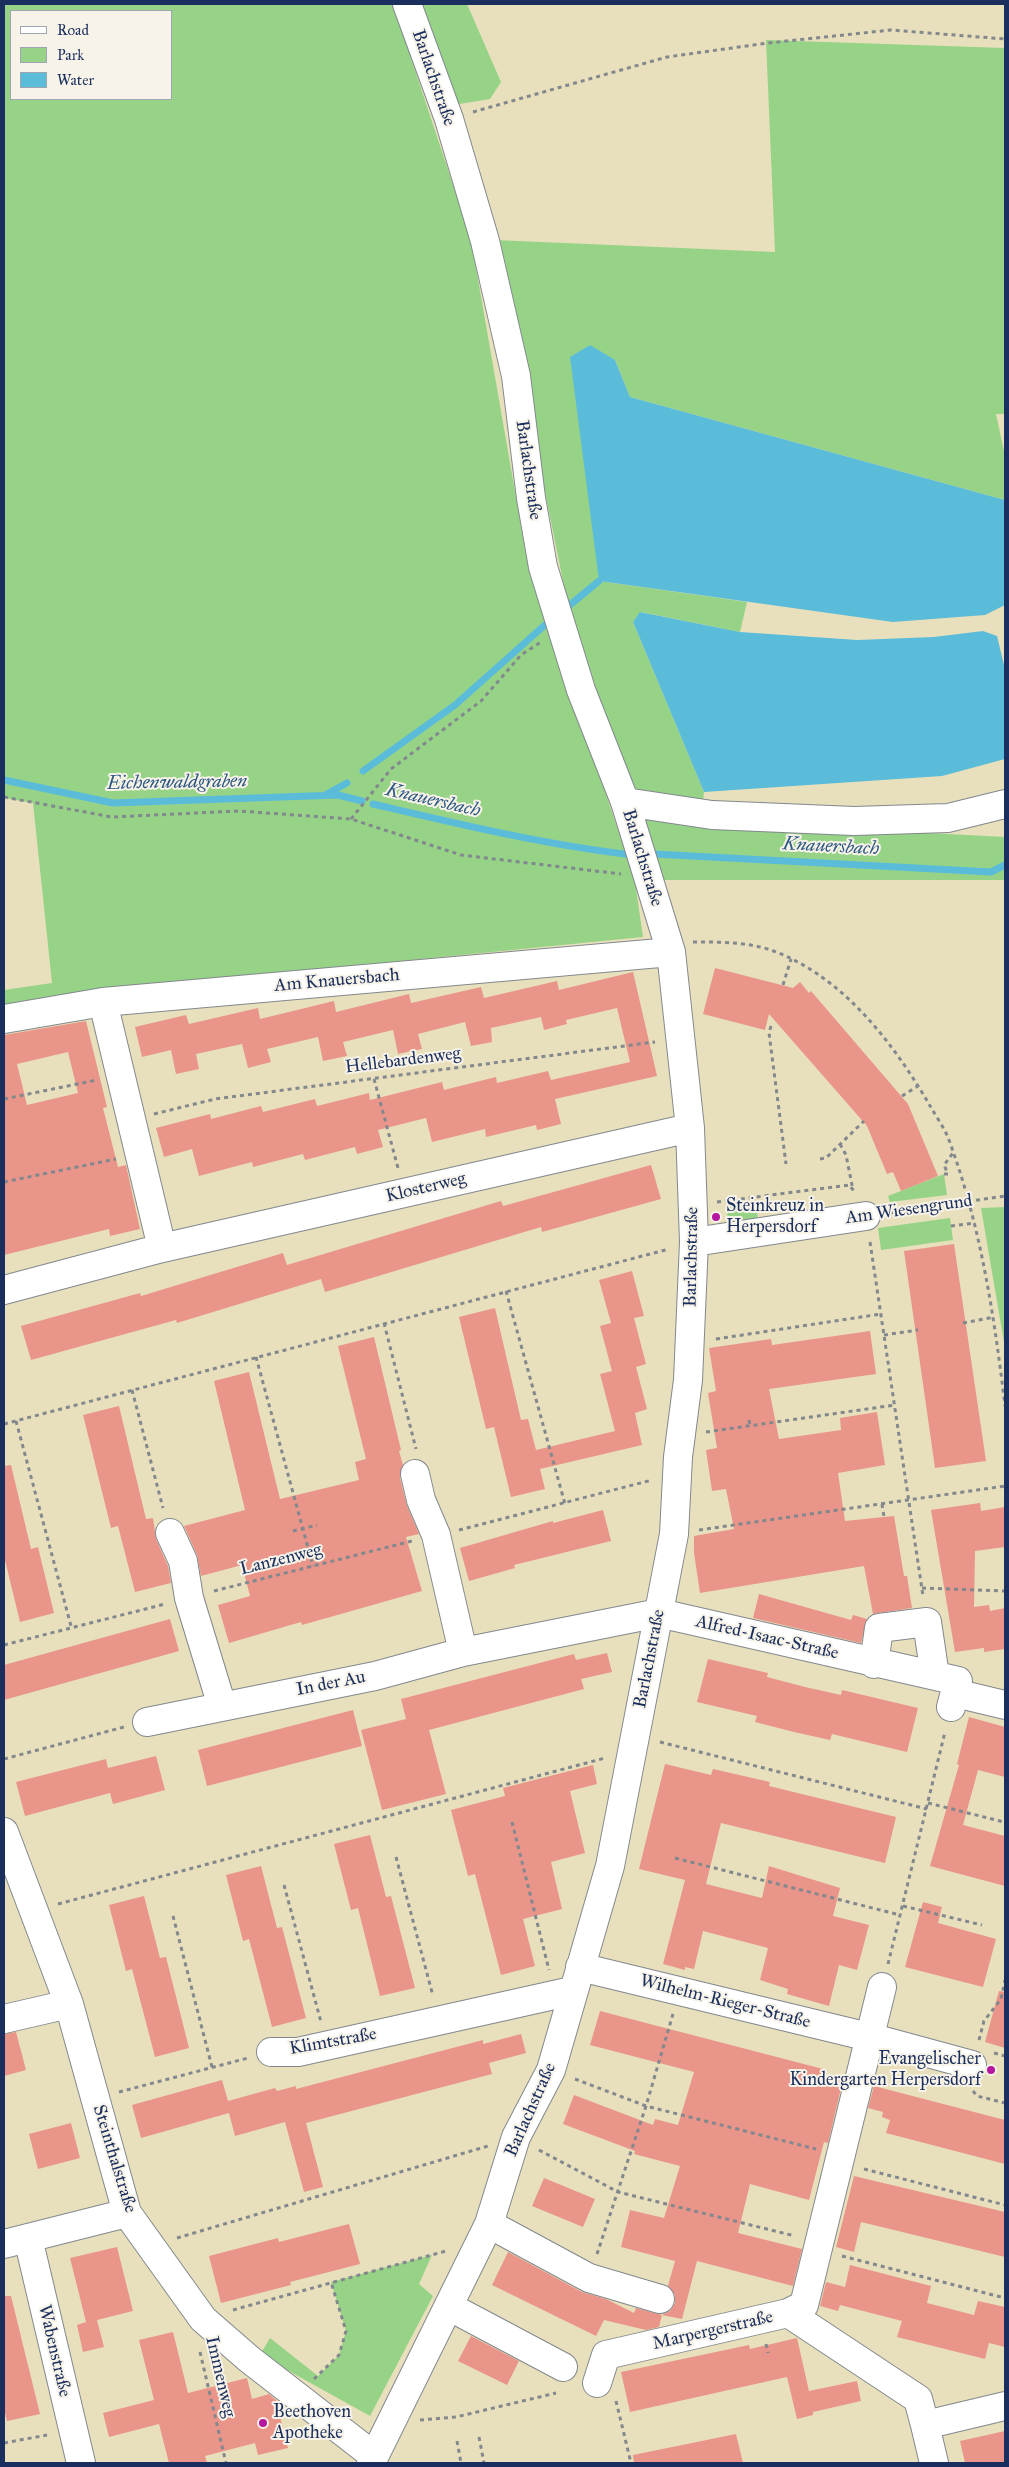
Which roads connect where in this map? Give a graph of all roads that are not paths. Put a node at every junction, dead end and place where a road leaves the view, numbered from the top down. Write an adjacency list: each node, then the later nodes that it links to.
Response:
1 (407, 4): 2 (street, Barlachstraße)
2 (625, 802): 3 (street); 4 (street, Barlachstraße)
3 (1005, 804)
4 (671, 952): 5 (street, Am Knauersbach); 7 (street, Barlachstraße)
5 (103, 1002): 6 (street, Am Knauersbach); 10 (street)
6 (4, 1019)
7 (690, 1128): 9 (street, Barlachstraße); 10 (street, Klosterweg)
8 (870, 1216): 9 (street, Am Wiesengrund)
9 (694, 1242): 14 (street, Barlachstraße)
10 (162, 1248): 11 (street, Klosterweg)
11 (4, 1290)
12 (415, 1474): 15 (street)
13 (170, 1533): 19 (street)
14 (660, 1613): 15 (street, In der Au); 16 (street, Alfred-Isaac-Straße); 22 (street, Barlachstraße)
15 (463, 1652): 19 (street, In der Au)
16 (874, 1664): 17 (street, Alfred-Isaac-Straße); 17 (street)
17 (947, 1692): 18 (street, Alfred-Isaac-Straße)
18 (1005, 1705)
19 (222, 1706): 20 (street, In der Au)
20 (147, 1722)
21 (4, 1832): 24 (street, Steinthalstraße)
22 (569, 1985): 26 (street, Wilhelm-Rieger-Straße); 27 (street, Klimtstraße); 30 (street, Barlachstraße)
23 (882, 1987): 26 (street)
24 (69, 2004): 25 (street); 29 (street, Steinthalstraße)
25 (4, 2019)
26 (869, 2037): 28 (street, Wilhelm-Rieger-Straße); 34 (street)
27 (270, 2052)
28 (972, 2065)
29 (127, 2212): 31 (street); 39 (street, Steinthalstraße)
30 (485, 2233): 32 (street); 33 (street, Barlachstraße)
31 (16, 2241): 40 (street, Wabenstraße)
32 (660, 2299)
33 (450, 2307): 35 (street); 39 (street, Barlachstraße)
34 (788, 2313): 36 (street, Marpergerstraße); 38 (street, Marpergerstraße)
35 (561, 2379)
36 (597, 2382)
37 (1005, 2406): 38 (street)
38 (924, 2424): 41 (street, Marpergerstraße)
39 (372, 2460)
40 (82, 2463)
41 (934, 2463)

